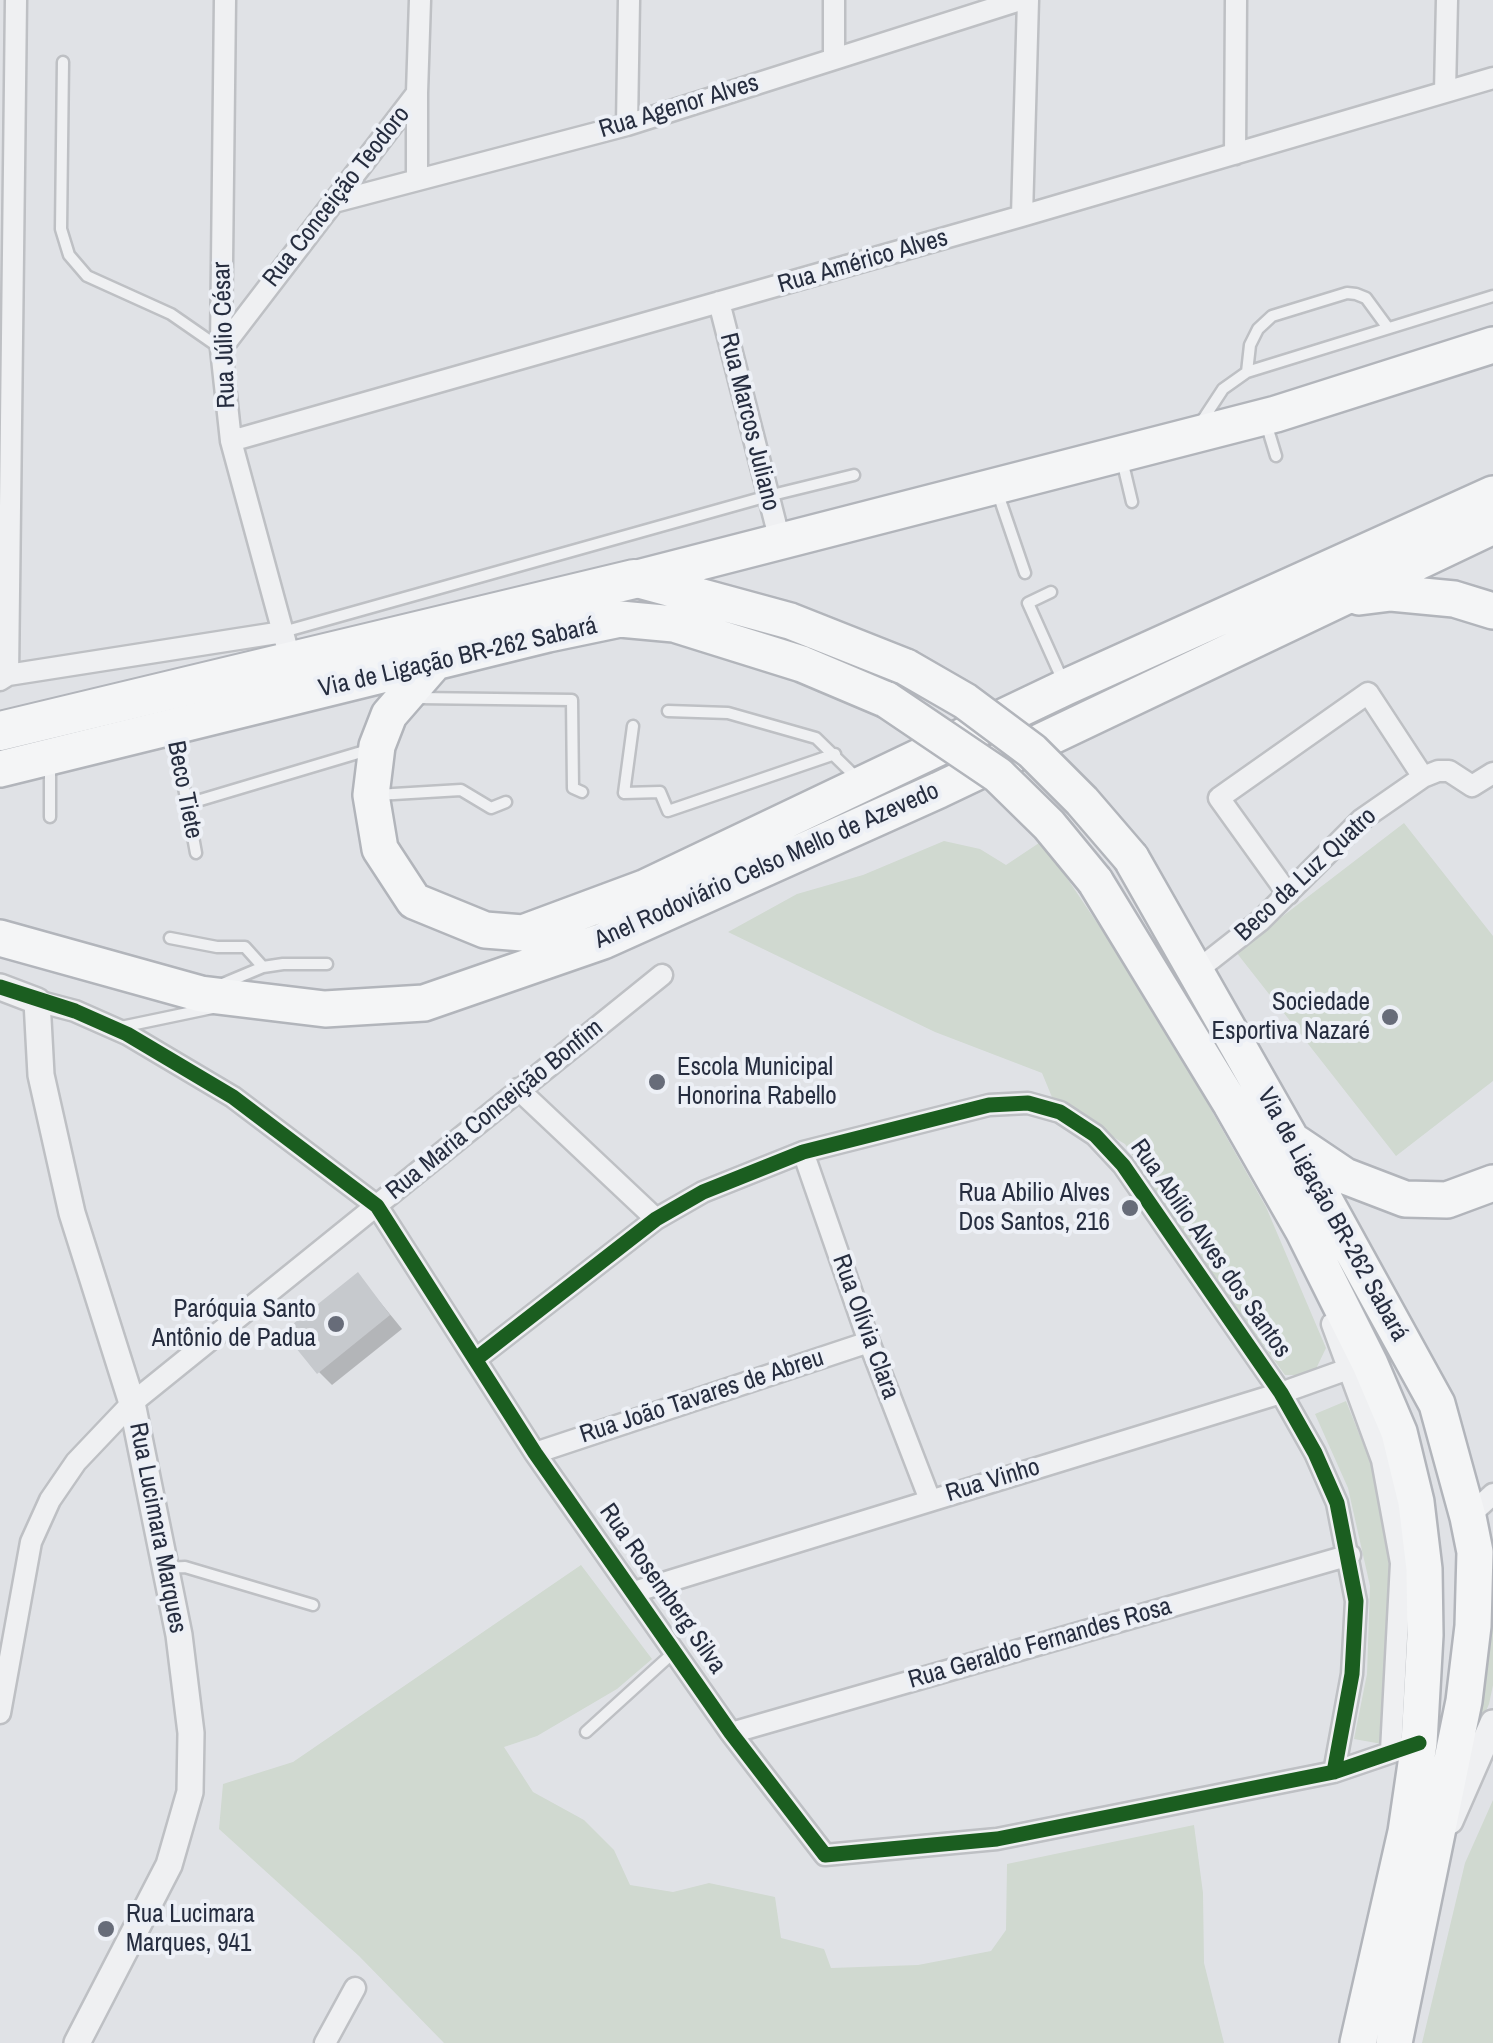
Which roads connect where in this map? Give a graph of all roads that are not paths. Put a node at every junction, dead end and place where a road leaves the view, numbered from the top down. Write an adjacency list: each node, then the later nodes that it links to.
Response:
1 (16, 0): 43 (street)
2 (224, 0): 24 (street, Rua Júlio César)
3 (420, 0): 14 (street, Rua Conceição Teodoro)
4 (629, 0): 15 (street)
5 (834, 0): 10 (street)
6 (1020, 0): 10 (street, Rua Agenor Alves)
7 (1028, 0): 19 (street)
8 (1236, 0): 16 (street)
9 (1447, 0): 13 (street)
10 (834, 59): 15 (street, Rua Agenor Alves)
11 (63, 62): 24 (lane)
12 (1493, 78): 13 (street, Rua Américo Alves)
13 (1445, 92): 16 (street, Rua Américo Alves)
14 (417, 93): 17 (street, Rua Conceição Teodoro); 18 (street, Rua Conceição Teodoro)
15 (628, 125): 17 (street, Rua Agenor Alves)
16 (1235, 154): 19 (street, Rua Américo Alves)
17 (417, 180): 18 (street, Rua Agenor Alves)
18 (334, 202): 24 (street, Rua Conceição Teodoro)
19 (1022, 216): 21 (street, Rua Américo Alves)
20 (1493, 296): 22 (lane)
21 (719, 302): 28 (street, Rua Américo Alves); 34 (street, Rua Marcos Juliano)
22 (1388, 328): 25 (lane); 25 (lane)
23 (1493, 345): 26 (highway)
24 (220, 349): 28 (street, Rua Júlio César)
25 (1247, 372): 27 (lane)
26 (1264, 418): 27 (highway); 30 (lane)
27 (1192, 436): 29 (highway)
28 (231, 441): 44 (street, Rua Júlio César)
29 (1120, 454): 32 (highway); 35 (lane)
30 (1276, 456)
31 (854, 475): 34 (lane)
32 (995, 486): 37 (highway); 38 (lane)
33 (1493, 494): 47 (highway)
34 (768, 496): 37 (street, Rua Marcos Juliano); 44 (lane)
35 (1132, 502)
36 (1493, 526): 41 (highway, Anel Rodoviário Celso Mello de Azevedo)
37 (780, 541): 39 (highway)
38 (1025, 573)
39 (634, 579): 44 (highway); 71 (highway, Via de Ligação BR-262 Sabará, bridge)
40 (1051, 592): 47 (lane)
41 (1338, 599): 42 (highway); 75 (highway, Anel Rodoviário Celso Mello de Azevedo)
42 (1493, 611)
43 (5, 629): 46 (street)
44 (287, 647): 46 (street); 52 (highway)
45 (435, 662): 48 (highway); 51 (highway, Via de Ligação BR-262 Sabará); 84 (highway, Via de Ligação BR-262 Sabará, bridge)
46 (4, 678)
47 (1066, 687): 59 (highway)
48 (402, 698): 53 (highway); 60 (lane)
49 (668, 710): 54 (lane)
50 (634, 726): 54 (lane)
51 (172, 728): 55 (highway, Via de Ligação BR-262 Sabará); 63 (lane, Beco Tiete)
52 (0, 732)
53 (377, 746): 61 (highway); 63 (lane)
54 (836, 754): 59 (lane)
55 (50, 757): 56 (highway, Via de Ligação BR-262 Sabará); 64 (lane)
56 (0, 769)
57 (1493, 773): 58 (street)
58 (1423, 778): 66 (street, Beco da Luz Quatro); 66 (street)
59 (862, 783): 61 (highway)
60 (582, 792)
61 (371, 795): 62 (lane)
62 (506, 802)
63 (187, 804): 65 (lane, Beco Tiete)
64 (50, 817)
65 (196, 853)
66 (1288, 894): 71 (street, Beco da Luz Quatro)
67 (0, 938): 74 (highway, Anel Rodoviário Celso Mello de Azevedo)
68 (170, 938): 70 (lane)
69 (327, 964): 70 (lane)
70 (263, 967): 74 (lane)
71 (1194, 972): 79 (highway, Via de Ligação BR-262 Sabará)
72 (662, 975): 78 (street, Rua Maria Conceição Bonfim)
73 (0, 987): 76 (street, Rua Rosemberg Silva)
74 (201, 994): 75 (highway, Anel Rodoviário Celso Mello de Azevedo)
75 (245, 999): 77 (lane)
76 (37, 1000): 77 (street, Rua Rosemberg Silva); 89 (street, Rua Lucimara Marques)
77 (116, 1028): 82 (street, Rua Rosemberg Silva)
78 (518, 1090): 82 (street, Rua Maria Conceição Bonfim); 83 (street)
79 (1292, 1141): 81 (highway); 91 (highway, Via de Ligação BR-262 Sabará)
80 (803, 1152): 83 (street, Rua Abílio Alves dos Santos); 85 (street, Rua Olívia Clara); 88 (street, Rua Abílio Alves dos Santos)
81 (1493, 1183)
82 (377, 1206): 86 (street, Rua Rosemberg Silva); 89 (street, Rua Maria Conceição Bonfim)
83 (656, 1220): 86 (street, Rua Abílio Alves dos Santos)
84 (1303, 1230): 87 (street, Via de Ligação BR-262 Sabará); 105 (highway, Via de Ligação BR-262 Sabará)
85 (869, 1342): 90 (street, Rua João Tavares de Abreu); 93 (street, Rua Olívia Clara)
86 (476, 1358): 90 (street, Rua Rosemberg Silva)
87 (1350, 1368): 88 (street, Rua Vinho); 105 (street, Via de Ligação BR-262 Sabará)
88 (1281, 1393): 93 (street, Rua Vinho); 95 (street, Rua Abílio Alves dos Santos)
89 (132, 1403): 96 (street, Rua Lucimara Marques); 99 (street, Rua Maria Conceição Bonfim)
90 (536, 1453): 97 (street, Rua Rosemberg Silva)
91 (1456, 1476): 92 (highway); 94 (highway, Via de Ligação BR-262 Sabará)
92 (1493, 1482)
93 (930, 1500): 97 (street, Rua Vinho)
94 (1487, 1516): 105 (highway); 107 (highway, Via de Ligação BR-262 Sabará)
95 (1350, 1555): 104 (street, Rua Geraldo Fernandes Rosa); 106 (street, Rua Abílio Alves dos Santos)
96 (165, 1568): 98 (lane); 109 (street, Rua Lucimara Marques)
97 (634, 1592): 100 (street, Rua Rosemberg Silva)
98 (313, 1605)
99 (9, 1623): 101 (street, Rua Maria Conceição Bonfim)
100 (675, 1652): 103 (lane); 104 (street, Rua Rosemberg Silva)
101 (0, 1713)
102 (1493, 1723): 107 (street, Via de Ligação BR-262 Sabará)
103 (586, 1732)
104 (731, 1733): 106 (street, Rua Rosemberg Silva)
105 (1411, 1736): 106 (street, Rua Rosemberg Silva); 111 (highway, Via de Ligação BR-262 Sabará)
106 (1334, 1772)
107 (1434, 1858): 112 (highway, Via de Ligação BR-262 Sabará)
108 (355, 1988): 110 (street)
109 (78, 2043)
110 (325, 2043)
111 (1358, 2043)
112 (1394, 2043)

